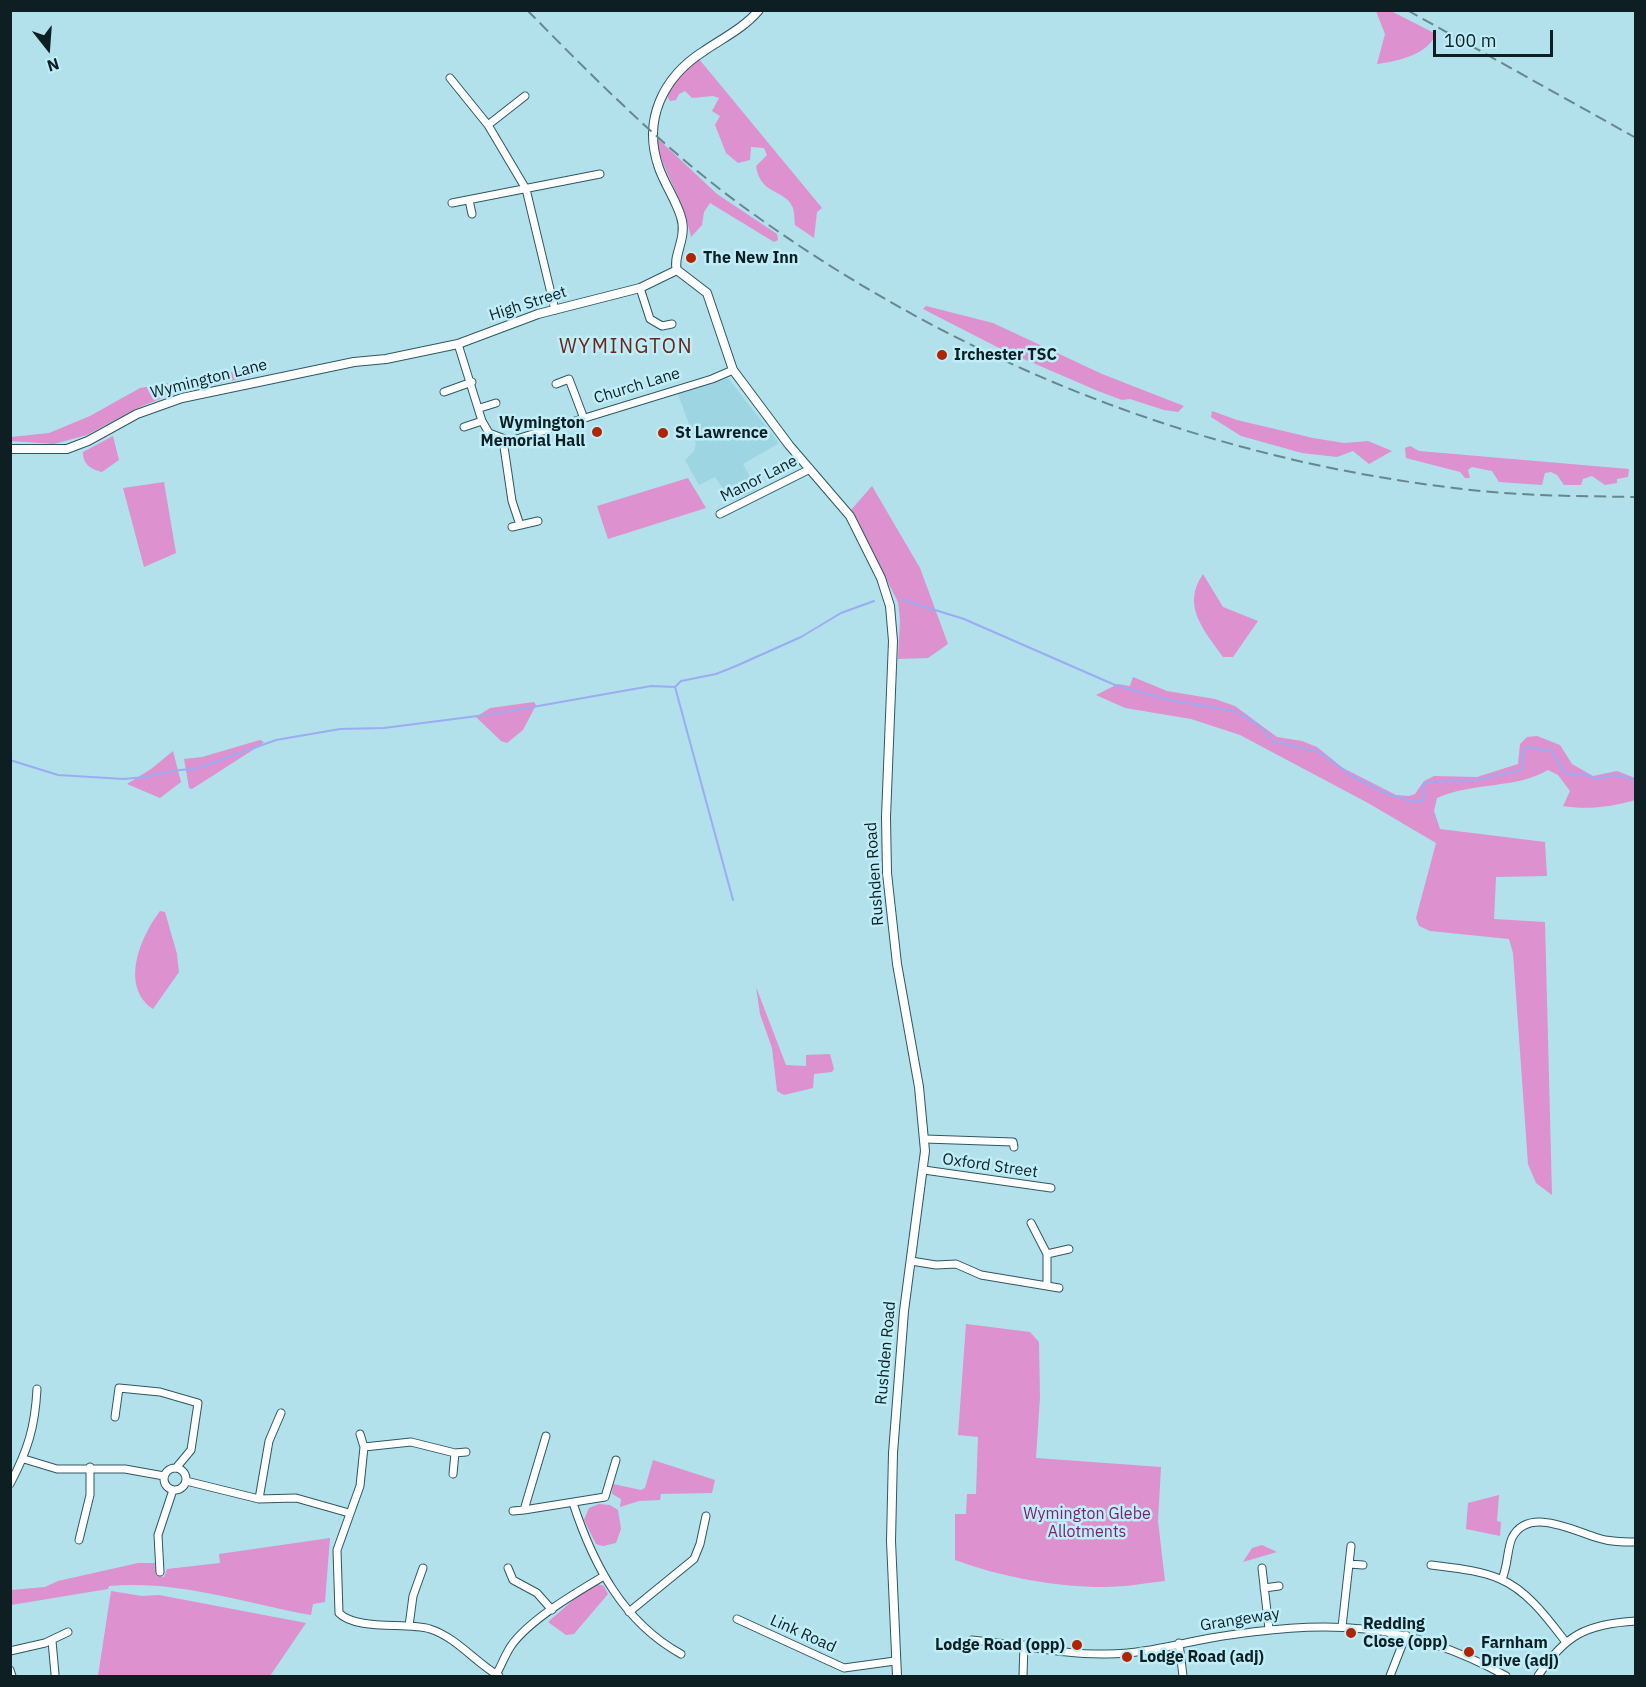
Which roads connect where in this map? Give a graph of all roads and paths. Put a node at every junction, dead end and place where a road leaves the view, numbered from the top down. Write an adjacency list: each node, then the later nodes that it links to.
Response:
1 (759, 10): 10 (street)
2 (450, 78): 4 (street)
3 (525, 96): 4 (street)
4 (488, 125): 6 (street)
5 (600, 174): 6 (street)
6 (526, 189): 7 (street); 12 (street)
7 (469, 200): 8 (street); 9 (street)
8 (452, 203)
9 (472, 214)
10 (677, 270): 11 (street, High Street); 16 (street, Rushden Road)
11 (640, 288): 12 (street, High Street); 13 (street)
12 (555, 310): 14 (street, High Street)
13 (672, 324)
14 (458, 344): 15 (street, High Street); 17 (street)
15 (386, 359): 26 (street, Wymington Lane)
16 (733, 370): 22 (street, Church Lane); 27 (street, Rushden Road)
17 (472, 382): 19 (street); 21 (street)
18 (556, 384): 22 (street, Church Lane)
19 (444, 392)
20 (496, 403): 21 (street)
21 (480, 408): 23 (street)
22 (584, 416): 25 (street, Church Lane)
23 (482, 421): 24 (street); 25 (street)
24 (464, 427)
25 (503, 440): 29 (street)
26 (10, 449)
27 (810, 469): 28 (street, Manor Lane); 30 (street, Rushden Road)
28 (720, 514)
29 (538, 521)
30 (925, 1139): 31 (street); 32 (street, Rushden Road)
31 (1014, 1148)
32 (924, 1170): 33 (street, Oxford Street); 37 (street, Rushden Road)
33 (1052, 1188)
34 (1031, 1223): 36 (street)
35 (1070, 1249): 36 (street)
36 (1047, 1254): 38 (street)
37 (911, 1261): 38 (street); 93 (street, Rushden Road)
38 (1047, 1286): 39 (street)
39 (1059, 1288)
40 (37, 1389): 48 (street)
41 (281, 1413): 57 (street)
42 (115, 1417): 51 (street)
43 (360, 1434): 45 (street)
44 (546, 1436): 59 (street)
45 (364, 1447): 47 (street); 61 (street)
46 (466, 1452): 47 (street)
47 (454, 1453): 52 (street)
48 (24, 1459): 50 (street); 55 (street)
49 (616, 1460): 58 (street)
50 (90, 1467): 53 (street); 63 (street)
51 (177, 1468): 53 (street); 54 (street)
52 (453, 1474)
53 (164, 1476): 56 (street)
54 (186, 1481): 56 (street); 57 (street)
55 (10, 1484)
56 (172, 1490): 72 (street)
57 (259, 1499): 61 (street)
58 (573, 1503): 59 (street); 73 (street)
59 (524, 1510): 60 (street)
60 (513, 1511)
61 (350, 1513): 81 (street)
62 (706, 1515): 78 (street)
63 (79, 1540)
64 (1635, 1542): 74 (street)
65 (1351, 1546): 66 (street)
66 (1349, 1564): 68 (street); 82 (street)
67 (1431, 1564): 74 (street)
68 (1363, 1565)
69 (423, 1568): 81 (street)
70 (508, 1568): 77 (street)
71 (1262, 1568): 76 (street)
72 (160, 1572)
73 (604, 1576): 77 (street); 78 (street)
74 (1502, 1579): 88 (street)
75 (1279, 1586): 76 (street)
76 (1264, 1588): 83 (street)
77 (552, 1610): 96 (street)
78 (629, 1612): 92 (street)
79 (737, 1619): 93 (street, Link Road)
80 (1635, 1621): 88 (street)
81 (409, 1626): 96 (street)
82 (1342, 1627): 83 (street, Grangeway); 85 (street, Grangeway)
83 (1269, 1629): 89 (street, Grangeway)
84 (68, 1632): 86 (street)
85 (1406, 1635): 101 (street); 102 (street, Grangeway)
86 (52, 1641): 91 (street); 95 (street)
87 (972, 1641): 90 (street, Grangeway)
88 (1565, 1641): 103 (street)
89 (1179, 1644): 90 (street, Grangeway); 100 (street)
90 (1024, 1645): 99 (street)
91 (10, 1651)
92 (681, 1654)
93 (896, 1661): 98 (street, Rushden Road)
94 (10, 1670): 97 (street)
95 (55, 1674)
96 (498, 1676)
97 (12, 1677)
98 (897, 1677)
99 (1023, 1677)
100 (1183, 1677)
101 (1390, 1677)
102 (1506, 1677)
103 (1538, 1677)

